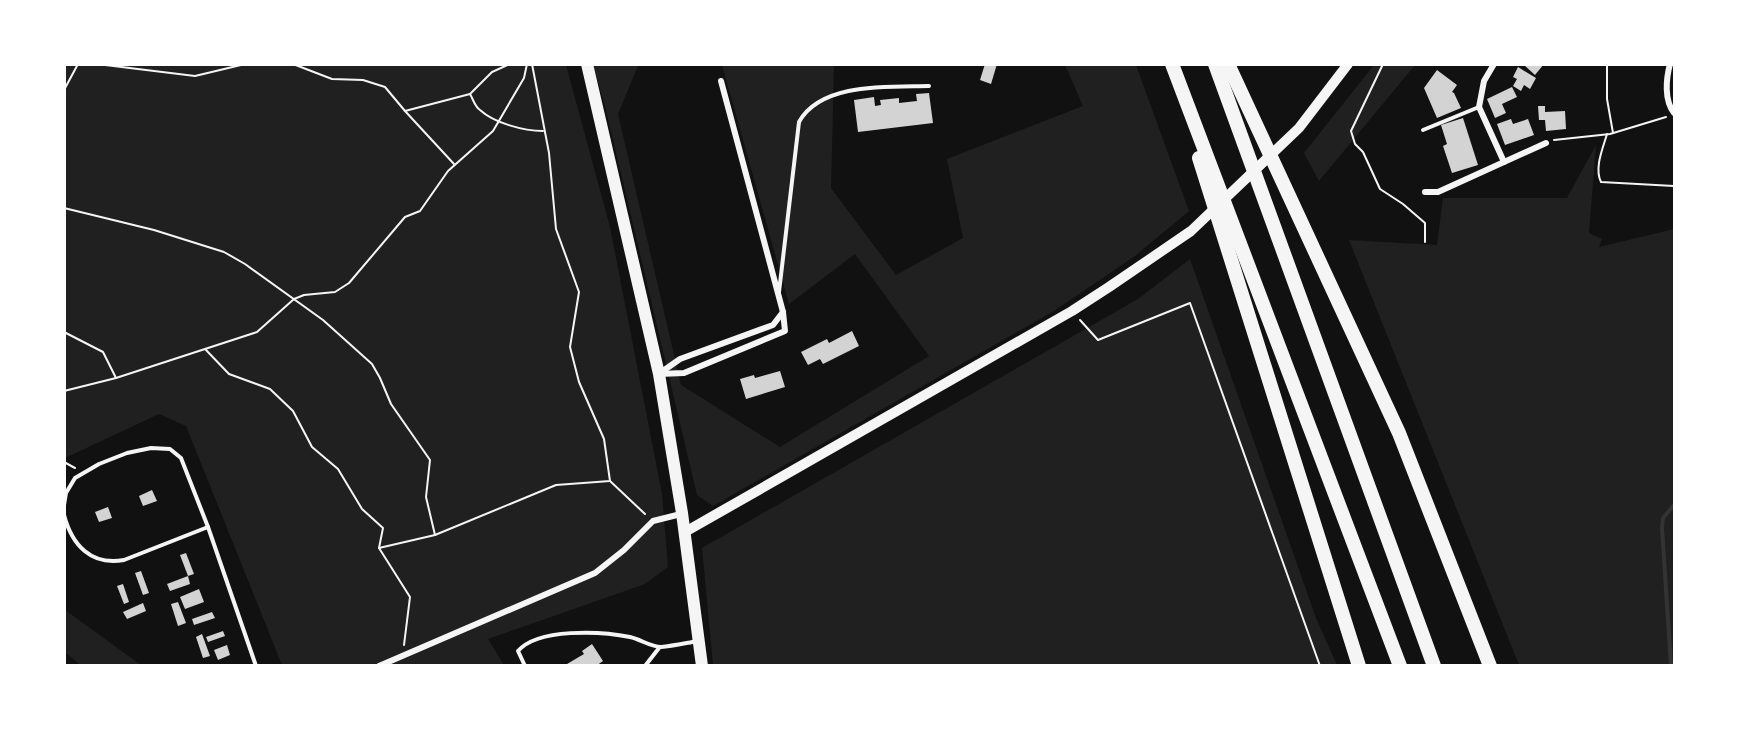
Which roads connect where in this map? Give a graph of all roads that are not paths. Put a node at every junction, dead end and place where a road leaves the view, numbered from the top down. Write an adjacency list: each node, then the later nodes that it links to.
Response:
1 (1171, 64): 31 (highway); 32 (highway)
2 (1215, 64): 33 (highway)
3 (1228, 64): 34 (highway)
4 (1348, 64): 23 (main road)
5 (1494, 64): 10 (street)
6 (1670, 64): 11 (street)
7 (590, 67): 18 (main road)
8 (721, 81): 16 (street)
9 (929, 86): 16 (lane)
10 (1479, 107): 12 (lane); 14 (street)
11 (1674, 112)
12 (1423, 130)
13 (1546, 143): 14 (street)
14 (1504, 162): 15 (street)
15 (1425, 192)
16 (778, 296): 17 (street)
17 (783, 312): 18 (street); 18 (street)
18 (659, 374): 20 (main road)
19 (64, 505): 22 (lane)
20 (682, 513): 23 (main road); 27 (street)
21 (64, 514): 22 (lane)
22 (208, 527): 26 (lane)
23 (685, 532): 24 (main road)
24 (699, 641): 25 (lane); 30 (main road)
25 (658, 648): 28 (lane); 29 (lane)
26 (256, 666)
27 (379, 666)
28 (525, 666)
29 (645, 666)
30 (702, 666)
31 (1359, 666)
32 (1400, 666)
33 (1434, 666)
34 (1490, 666)

